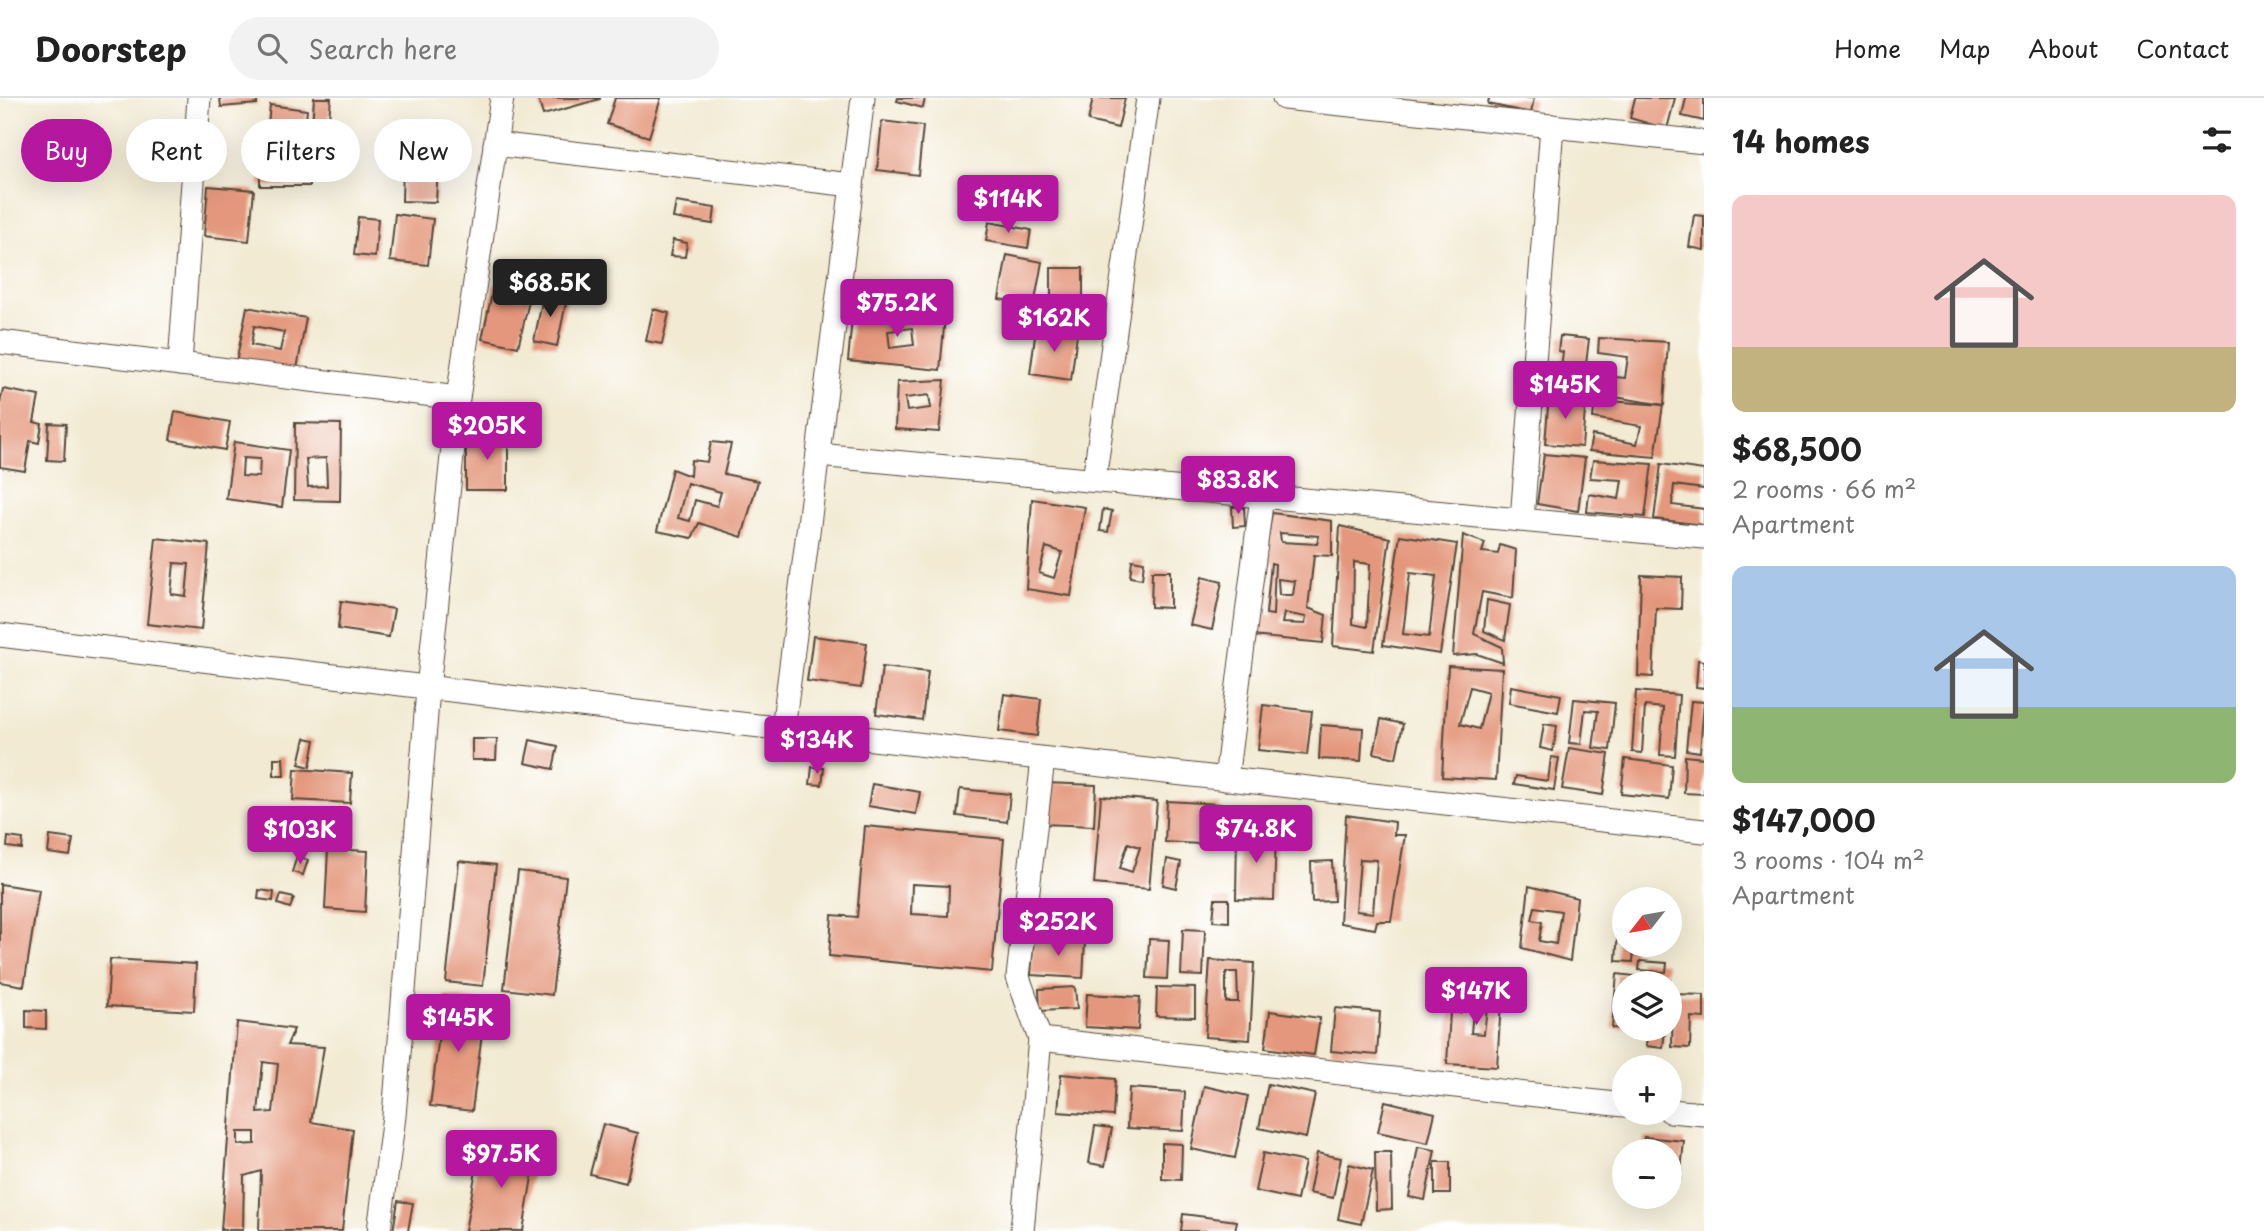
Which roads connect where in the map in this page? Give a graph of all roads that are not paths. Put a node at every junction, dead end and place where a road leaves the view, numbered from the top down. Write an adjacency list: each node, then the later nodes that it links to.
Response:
1 (199, 98): 11 (street)
2 (502, 98): 8 (street)
3 (863, 98): 9 (street)
4 (1148, 98): 14 (street)
5 (1284, 98): 6 (street)
6 (1552, 126): 7 (street); 16 (street)
7 (1704, 142)
8 (495, 144): 9 (street); 12 (street)
9 (852, 185): 13 (street)
10 (0, 342): 11 (street)
11 (180, 364): 12 (street)
12 (458, 398): 19 (street)
13 (818, 455): 14 (street); 20 (street)
14 (1094, 480): 15 (street)
15 (1262, 496): 16 (street); 22 (street)
16 (1522, 520): 17 (street)
17 (1704, 537)
18 (0, 635): 19 (street)
19 (428, 689): 20 (street); 28 (street)
20 (783, 729): 21 (street)
21 (1044, 759): 22 (street); 24 (street)
22 (1226, 779): 23 (street)
23 (1704, 831)
24 (1041, 1039): 25 (street); 29 (street)
25 (1612, 1104)
26 (1682, 1112): 27 (street)
27 (1704, 1114)
28 (379, 1231)
29 (1022, 1231)

